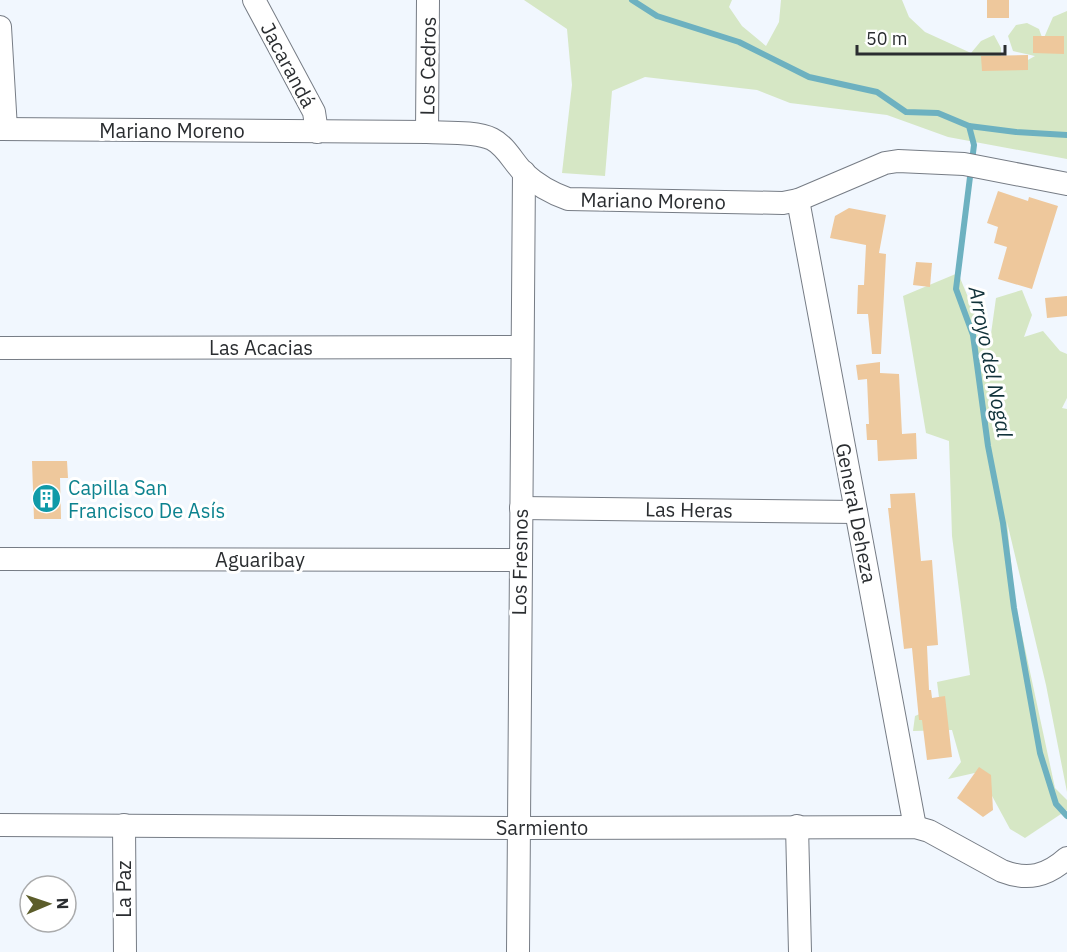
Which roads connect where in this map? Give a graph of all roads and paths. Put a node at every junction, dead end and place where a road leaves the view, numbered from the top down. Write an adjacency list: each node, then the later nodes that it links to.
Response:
1 (254, 0): 5 (street, Jacarandá)
2 (428, 0): 6 (street, Los Cedros)
3 (0, 27): 4 (street)
4 (3, 129): 5 (street, Mariano Moreno)
5 (317, 132): 6 (street, Mariano Moreno)
6 (427, 132): 7 (street, Mariano Moreno)
7 (524, 172): 9 (street, Mariano Moreno); 10 (street, Los Fresnos)
8 (1067, 184): 9 (street, Mariano Moreno)
9 (798, 200): 13 (street, General Deheza)
10 (521, 347): 11 (street, Las Acacias); 12 (street, Los Fresnos)
11 (0, 348)
12 (521, 508): 13 (street, Las Heras); 15 (street, Los Fresnos)
13 (856, 512): 19 (street, General Deheza)
14 (0, 559): 15 (street, Aguaribay)
15 (520, 560): 20 (street, Los Fresnos)
16 (0, 825): 17 (street, Sarmiento)
17 (124, 825): 20 (street, Sarmiento); 22 (street, La Paz)
18 (797, 826): 19 (street, Sarmiento); 20 (street, Sarmiento); 24 (street)
19 (915, 827): 21 (street, Sarmiento)
20 (518, 828): 23 (street, Los Fresnos)
21 (1067, 858)
22 (125, 952)
23 (518, 952)
24 (800, 952)

